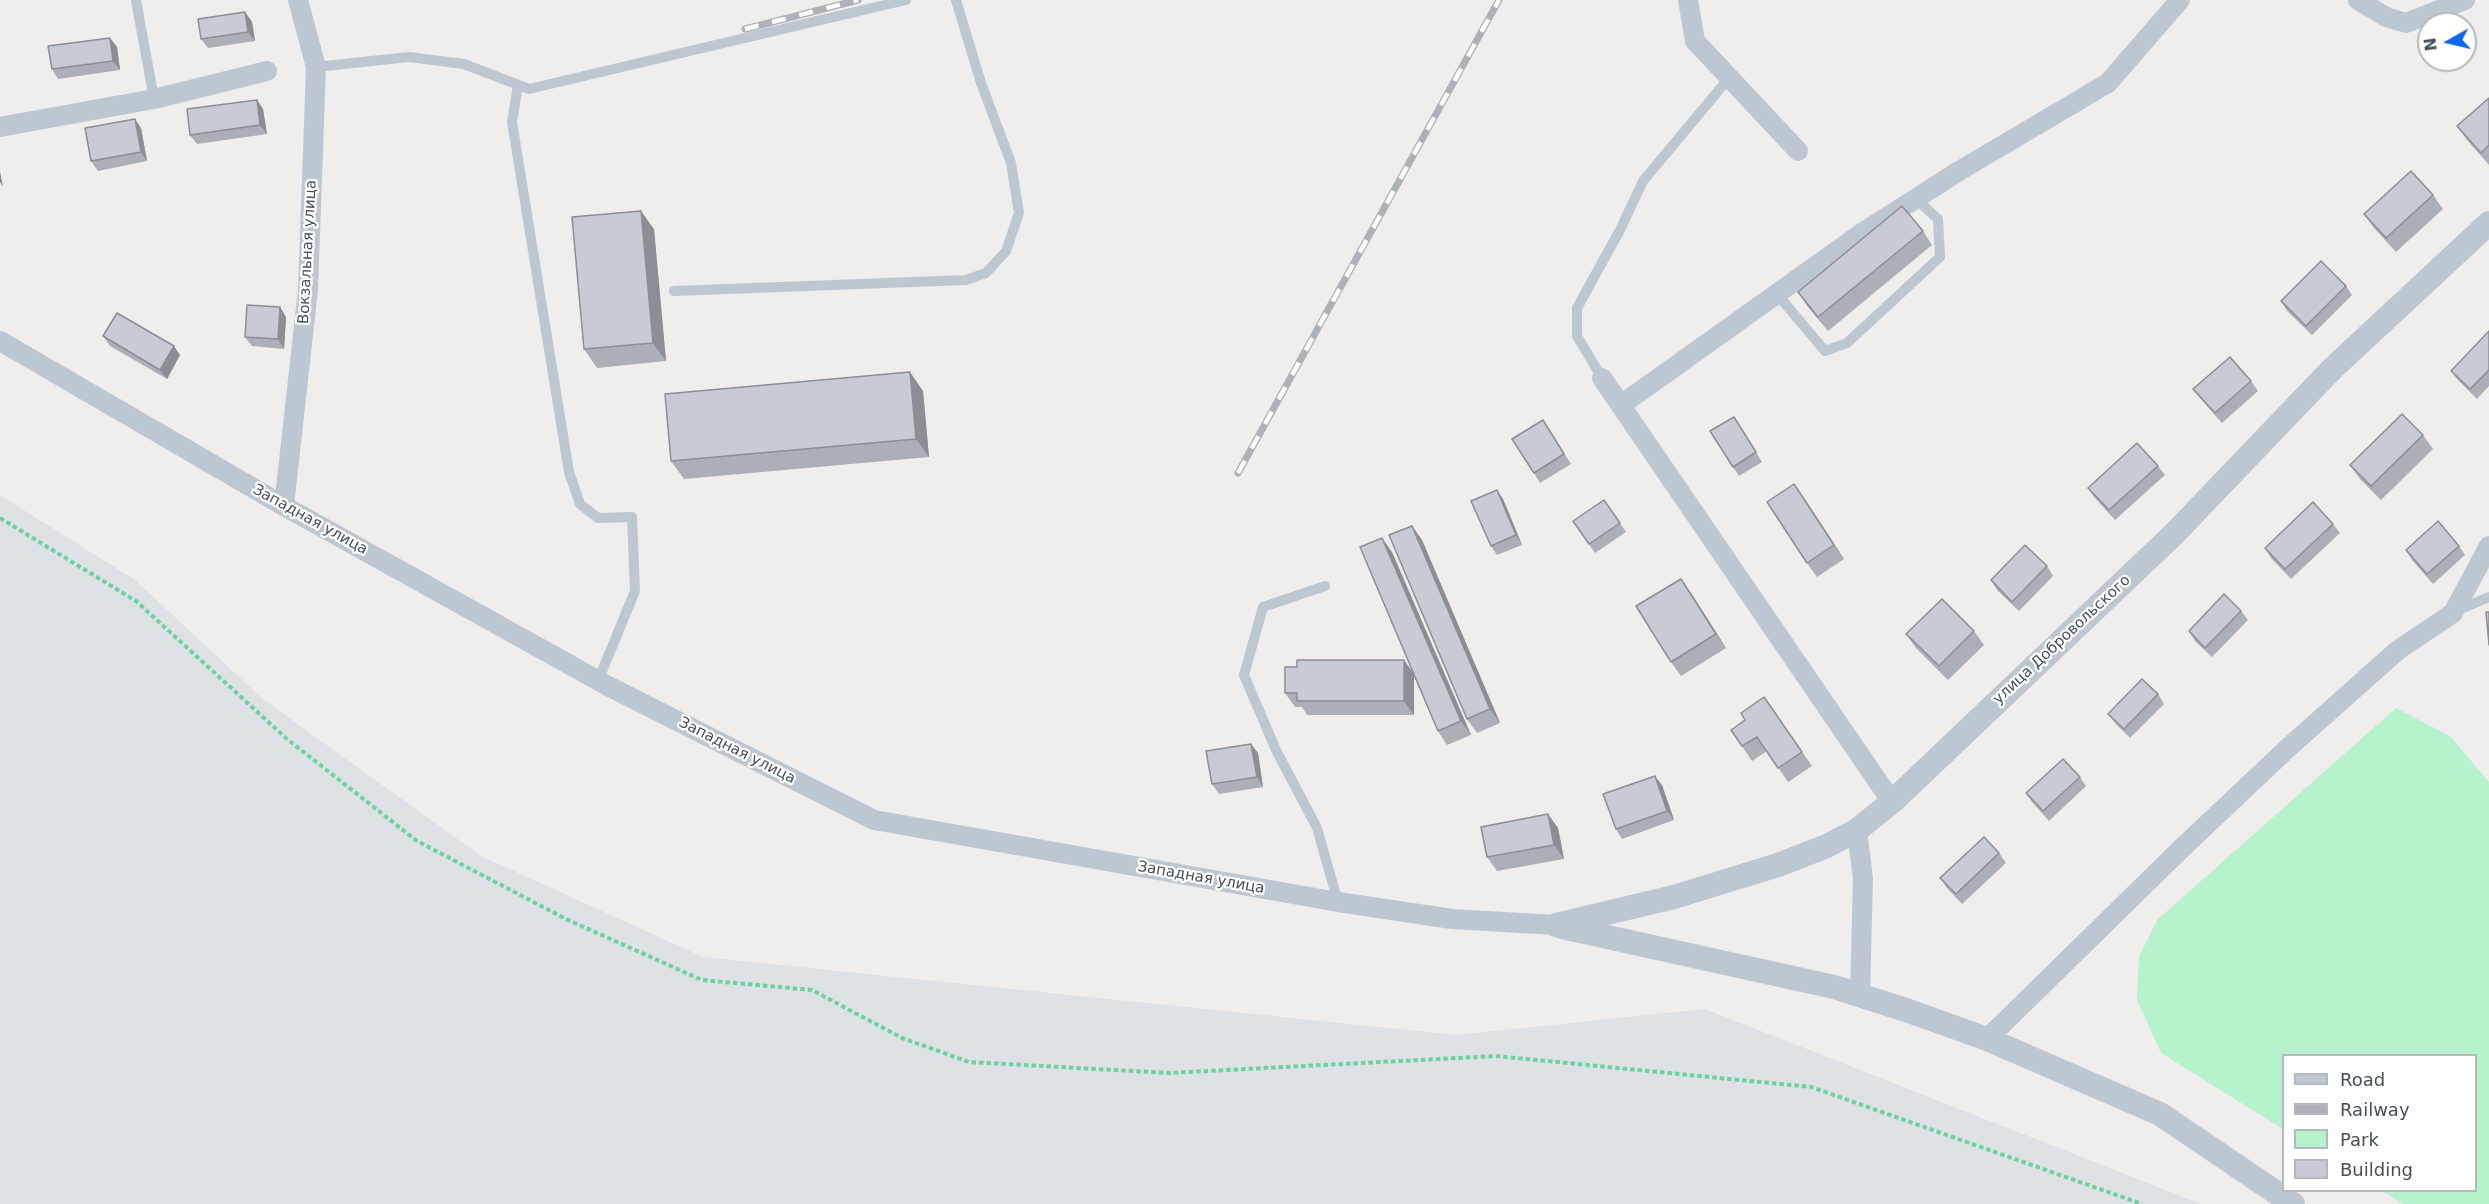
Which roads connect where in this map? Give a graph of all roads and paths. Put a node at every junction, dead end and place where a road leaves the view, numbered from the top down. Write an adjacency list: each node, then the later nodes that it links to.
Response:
1 (136, 0): 13 (lane)
2 (298, 0): 9 (street, Вокзальная улица)
3 (906, 0): 12 (lane)
4 (956, 0): 18 (lane)
5 (1688, 0): 11 (street)
6 (2180, 0): 16 (street)
7 (2358, 0): 8 (street)
8 (2465, 0)
9 (316, 67): 12 (lane); 23 (street, Вокзальная улица)
10 (267, 71): 13 (street)
11 (1730, 78): 15 (street); 21 (lane)
12 (518, 85): 29 (lane)
13 (154, 99): 14 (street)
14 (0, 127)
15 (1798, 151)
16 (1916, 198): 19 (street); 19 (lane)
17 (2489, 223): 30 (street, улица Добровольского)
18 (674, 291)
19 (1777, 294): 22 (street)
20 (0, 341): 23 (street, Западная улица)
21 (1602, 378): 22 (street)
22 (1621, 405): 30 (street)
23 (284, 506): 29 (street, Западная улица)
24 (0, 518): 36 (path)
25 (2489, 546): 28 (street)
26 (1325, 586): 32 (lane)
27 (2489, 597): 28 (lane)
28 (2453, 613): 35 (street)
29 (598, 681): 32 (street, Западная улица)
30 (1892, 802): 31 (street, улица Добровольского)
31 (1857, 830): 33 (street, улица Добровольского); 34 (street)
32 (1338, 902): 33 (street, Западная улица)
33 (1556, 925): 34 (street)
34 (1860, 995): 35 (street)
35 (1987, 1039): 37 (street)
36 (2142, 1204)
37 (2293, 1204)

